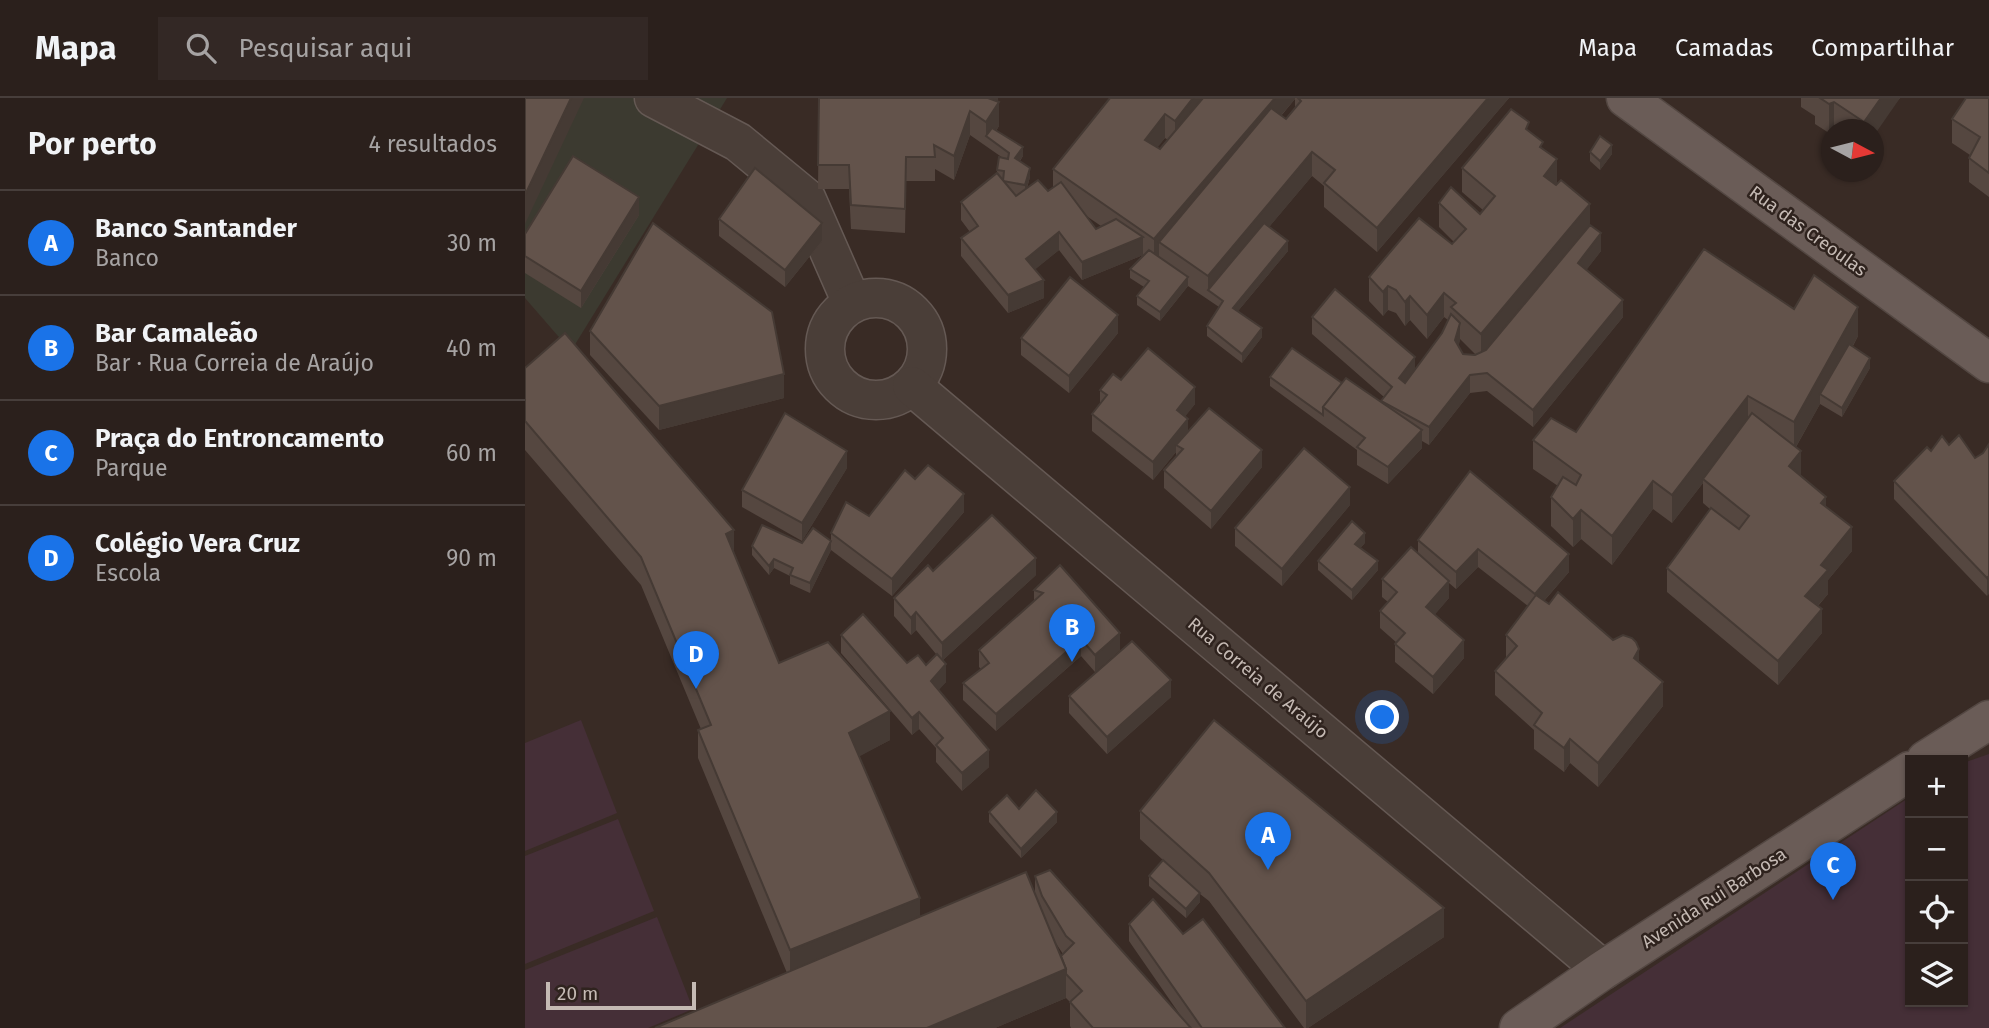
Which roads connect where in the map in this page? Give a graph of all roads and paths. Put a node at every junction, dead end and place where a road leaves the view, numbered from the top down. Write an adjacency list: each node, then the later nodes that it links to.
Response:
1 (654, 98): 3 (street)
2 (1626, 98): 4 (main road, Rua das Creoulas)
3 (852, 303): 5 (street); 5 (street)
4 (1989, 363)
5 (912, 386): 9 (street, Rua Correia de Araújo)
6 (1989, 720): 7 (main road)
7 (1934, 755)
8 (1905, 774): 9 (main road, Avenida Rui Barbosa)
9 (1603, 970): 10 (main road, Avenida Rui Barbosa)
10 (1519, 1028)

